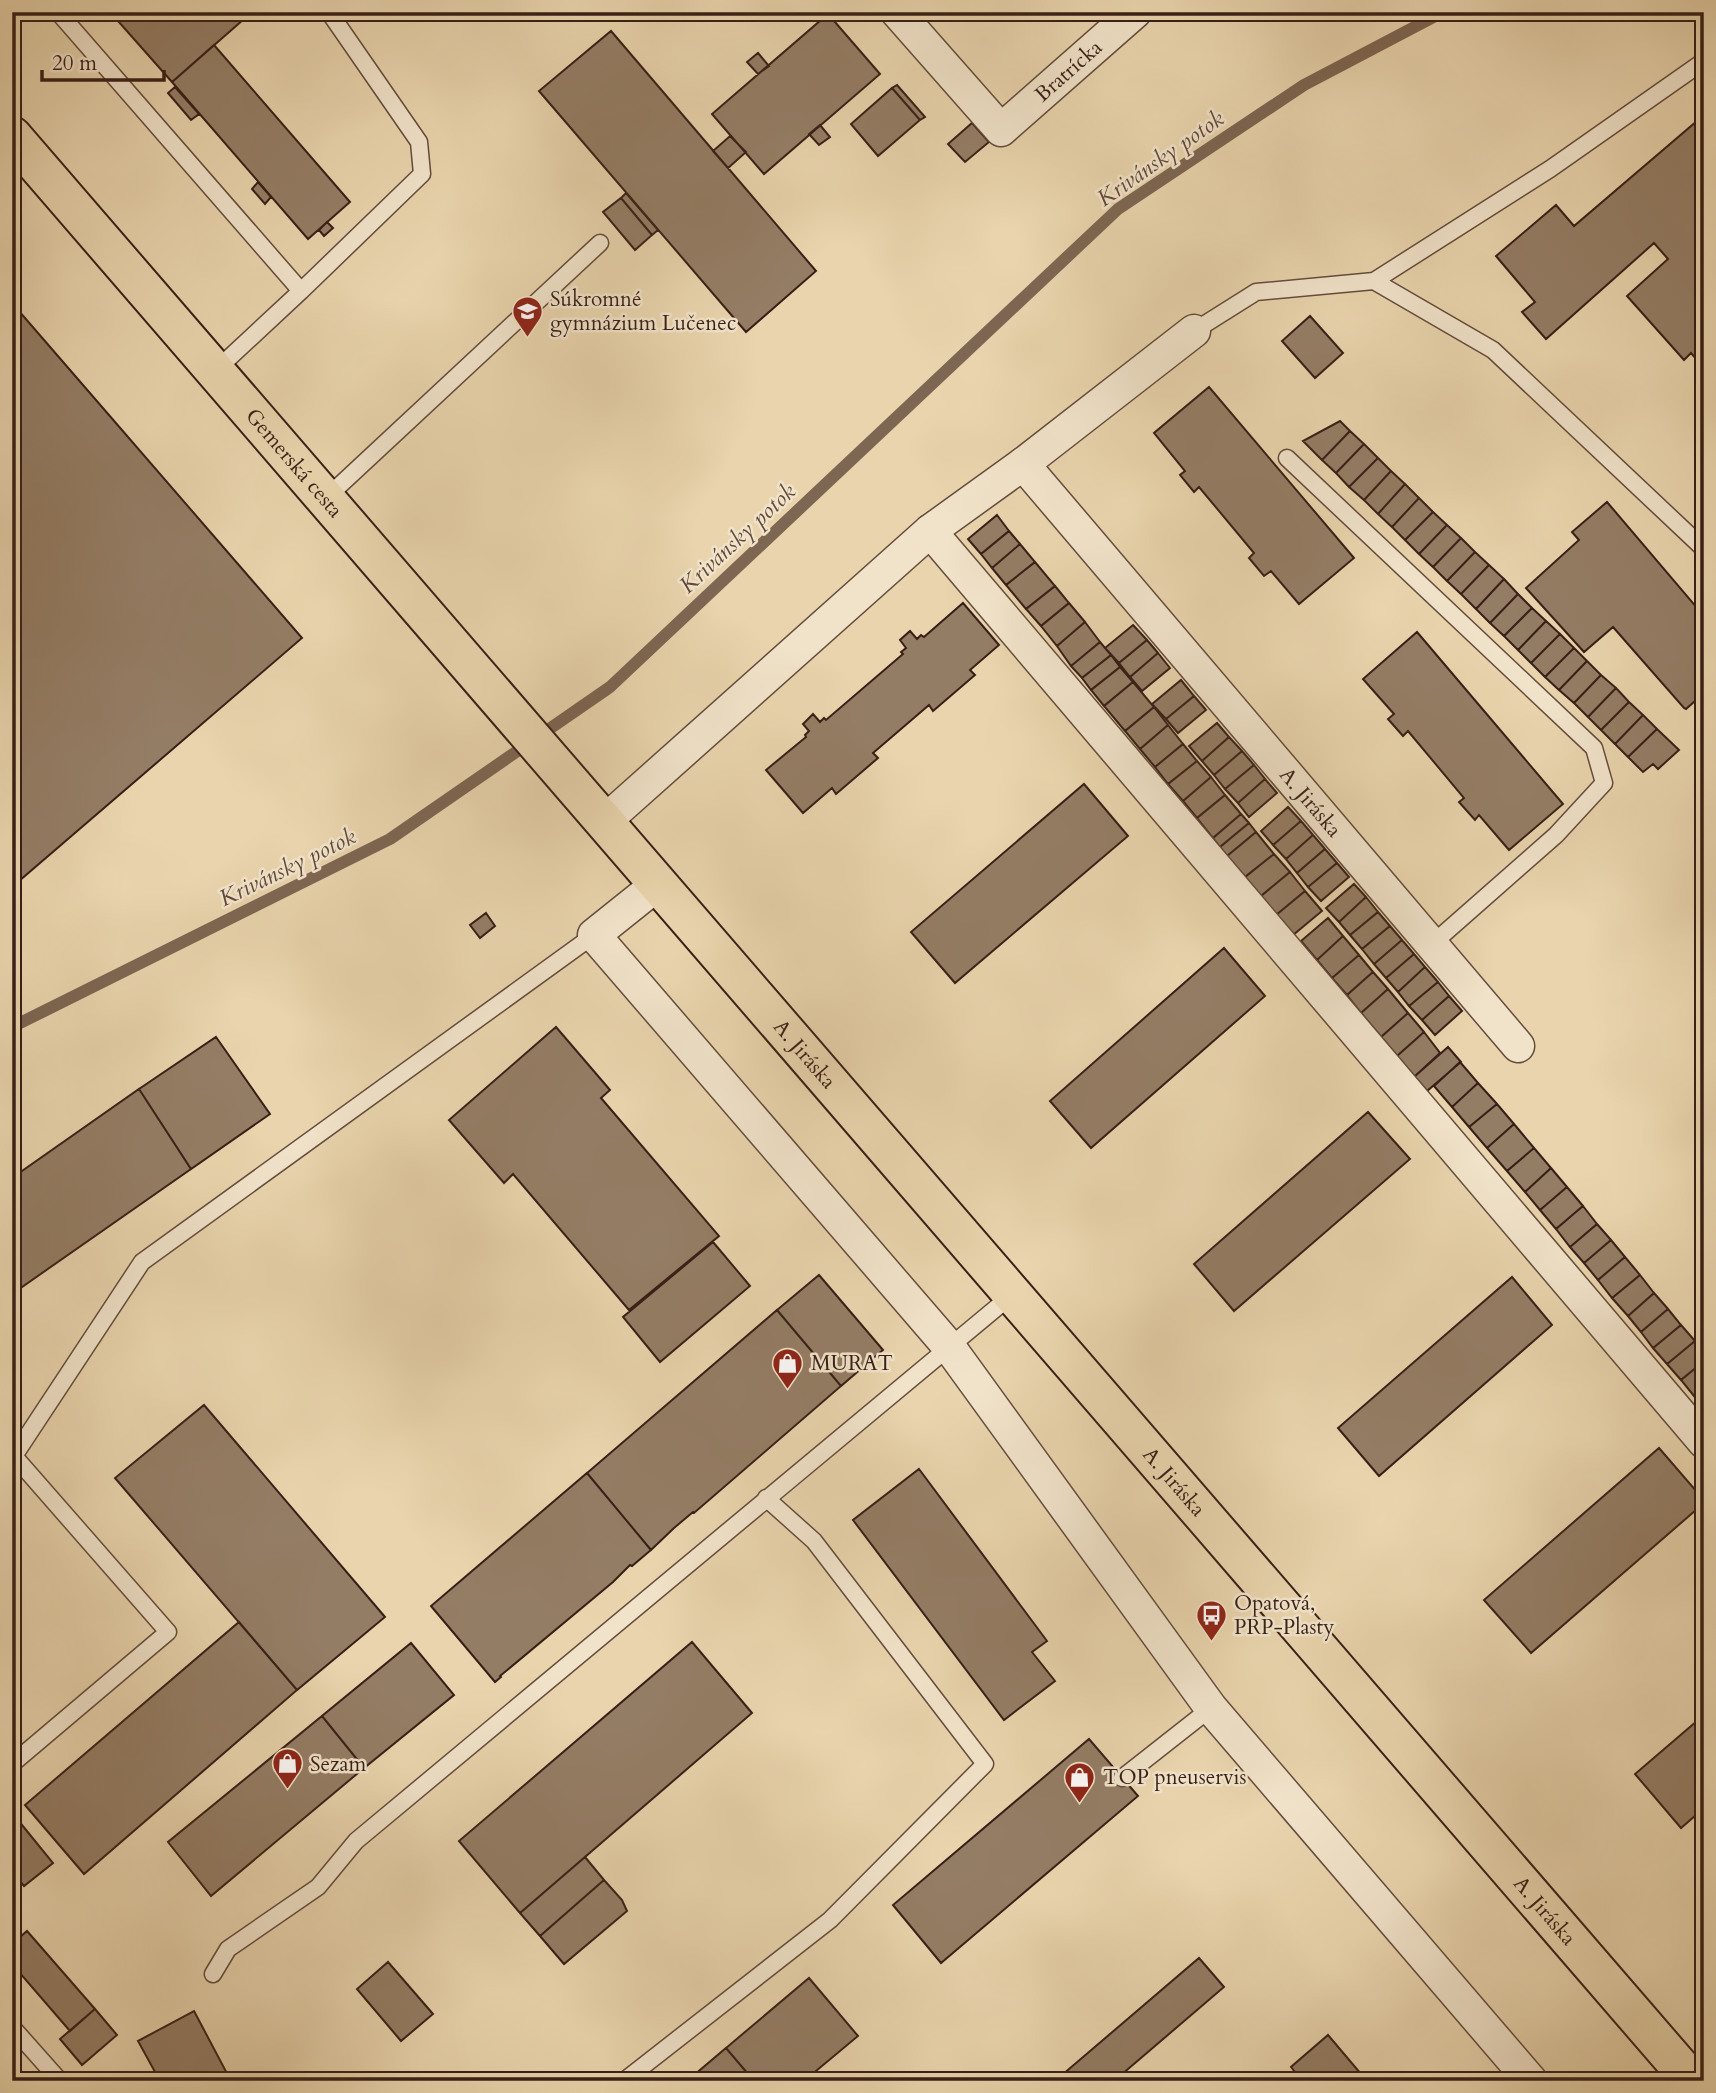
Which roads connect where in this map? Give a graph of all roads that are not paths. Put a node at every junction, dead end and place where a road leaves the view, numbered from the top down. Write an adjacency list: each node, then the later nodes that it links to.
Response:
1 (58, 12): 9 (lane)
2 (329, 12): 9 (lane)
3 (897, 12): 4 (street, Bratrícka)
4 (1135, 12)
5 (1704, 61): 8 (lane)
6 (12, 136): 11 (main road, Gemerská cesta)
7 (600, 243): 14 (lane)
8 (1374, 281): 10 (lane); 16 (lane)
9 (301, 290): 11 (lane)
10 (1194, 331): 13 (street)
11 (215, 371): 14 (main road, Gemerská cesta)
12 (1287, 458): 21 (lane)
13 (1023, 464): 15 (street); 21 (street, A. Jiráska)
14 (325, 499): 17 (main road, Gemerská cesta)
15 (930, 531): 18 (street); 25 (street)
16 (1704, 549)
17 (576, 791): 18 (main road, A. Jiráska)
18 (605, 821): 19 (main road, A. Jiráska)
19 (659, 883): 20 (street); 23 (main road, A. Jiráska)
20 (594, 935): 24 (street); 28 (lane)
21 (1431, 945): 22 (street, A. Jiráska)
22 (1518, 1046)
23 (1013, 1294): 24 (lane); 35 (main road, A. Jiráska)
24 (950, 1348): 26 (lane); 27 (street)
25 (1704, 1442)
26 (766, 1499): 30 (lane); 33 (lane)
27 (1211, 1708): 29 (lane); 34 (street)
28 (12, 1764)
29 (1122, 1778)
30 (213, 1974)
31 (12, 2027): 32 (lane)
32 (60, 2081)
33 (624, 2081)
34 (1531, 2081)
35 (1692, 2081)

